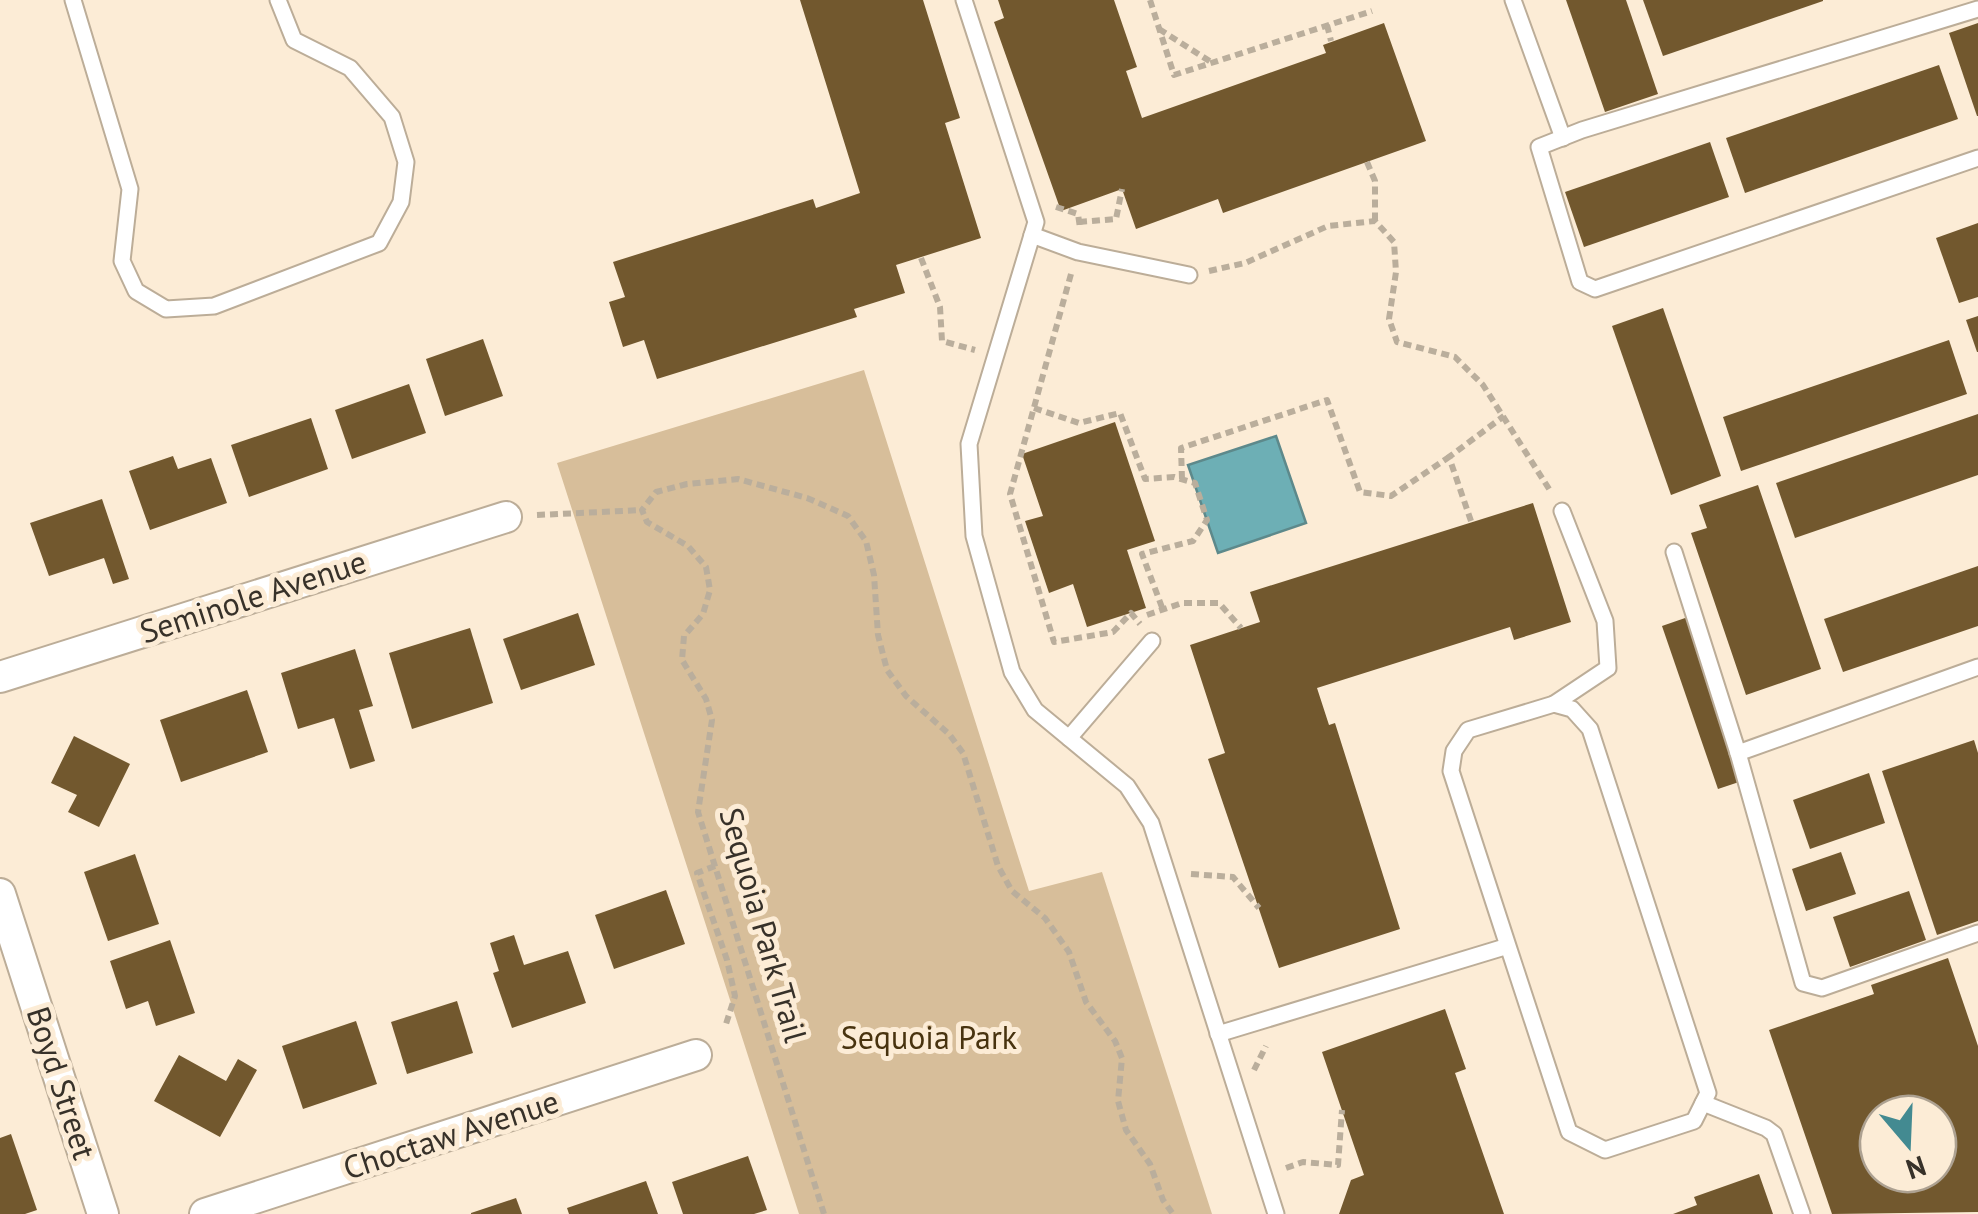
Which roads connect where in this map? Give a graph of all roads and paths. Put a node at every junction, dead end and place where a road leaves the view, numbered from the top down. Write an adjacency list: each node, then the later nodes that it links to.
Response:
1 (73, 0): 2 (lane)
2 (278, 0)
3 (964, 0): 19 (lane)
4 (1150, 0): 9 (path)
5 (1513, 0): 12 (lane)
6 (1978, 9): 12 (lane)
7 (1372, 11): 8 (path)
8 (1328, 26): 10 (path); 11 (path)
9 (1159, 29): 11 (path); 11 (path)
10 (1332, 42)
11 (1212, 63)
12 (1563, 138): 13 (lane)
13 (1978, 158)
14 (1367, 162): 17 (path)
15 (1122, 190): 18 (path)
16 (1046, 204): 18 (path)
17 (1375, 221): 22 (path); 25 (path)
18 (1079, 222): 20 (path)
19 (1032, 235): 20 (lane); 23 (lane)
20 (1078, 252): 22 (lane); 24 (path)
21 (921, 258): 23 (path)
22 (1188, 275)
23 (996, 356): 40 (lane)
24 (1034, 408): 27 (path); 34 (path)
25 (1504, 416): 26 (path); 29 (path)
26 (1449, 457): 27 (path); 31 (path)
27 (1182, 479): 33 (path)
28 (642, 510): 30 (path); 42 (path, Sequoia Park Trail); 61 (path)
29 (1562, 510): 39 (lane)
30 (506, 516): 38 (street, Seminole Avenue)
31 (1471, 521)
32 (1674, 552): 41 (lane)
33 (1163, 610): 34 (path); 35 (path)
34 (1136, 619): 36 (path)
35 (1241, 628)
36 (1152, 641): 40 (lane)
37 (1978, 667): 41 (lane)
38 (0, 677)
39 (1554, 704): 47 (lane); 53 (lane)
40 (1069, 738): 43 (lane)
41 (1738, 752): 46 (lane)
42 (715, 866): 48 (path); 60 (path, Sequoia Park Trail)
43 (1169, 880): 45 (path); 49 (lane)
44 (0, 894): 58 (street, Boyd Street)
45 (1259, 908)
46 (1978, 933)
47 (1508, 946): 49 (lane); 53 (lane)
48 (726, 1024)
49 (1218, 1034): 62 (lane)
50 (1284, 1040): 52 (path)
51 (696, 1055): 59 (street, Choctaw Avenue)
52 (1257, 1086)
53 (1703, 1103): 63 (lane)
54 (1342, 1110): 56 (path)
55 (1280, 1152): 56 (path)
56 (1285, 1168): 57 (path)
57 (1290, 1184)
58 (103, 1214)
59 (205, 1214)
60 (824, 1214)
61 (1173, 1214)
62 (1276, 1214)
63 (1802, 1214)

